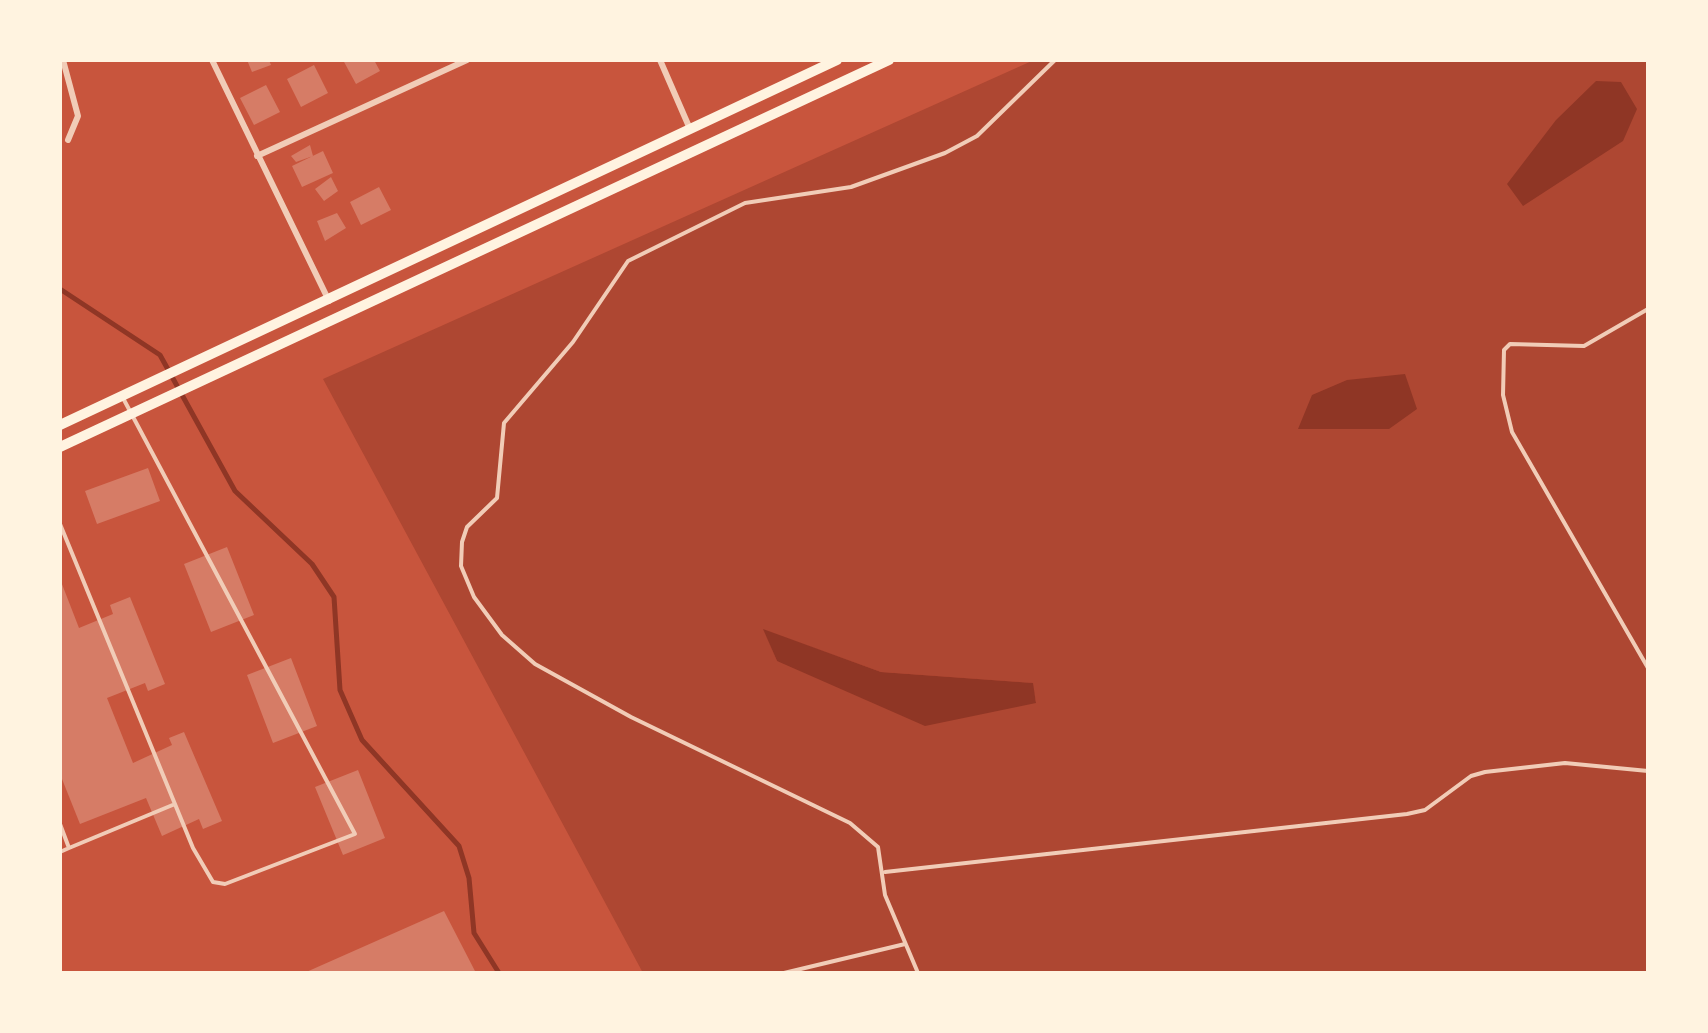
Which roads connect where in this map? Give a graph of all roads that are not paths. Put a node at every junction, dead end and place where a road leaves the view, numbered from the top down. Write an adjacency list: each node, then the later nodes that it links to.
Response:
1 (63, 60): 9 (street)
2 (212, 60): 10 (street)
3 (467, 60): 10 (street)
4 (660, 60): 8 (street)
5 (837, 60): 8 (main road)
6 (889, 60): 14 (main road)
7 (1055, 60): 24 (lane)
8 (690, 129): 11 (main road)
9 (68, 140)
10 (256, 156): 11 (street)
11 (330, 302): 13 (main road)
12 (1648, 309): 18 (lane)
13 (123, 398): 14 (lane); 15 (main road)
14 (132, 415): 16 (main road); 20 (lane)
15 (60, 425)
16 (60, 446)
17 (60, 524): 20 (lane)
18 (1648, 668)
19 (1648, 771): 24 (lane)
20 (175, 804): 22 (lane)
21 (60, 824): 22 (lane)
22 (70, 848): 23 (lane)
23 (60, 852)
24 (884, 872): 25 (lane)
25 (904, 944): 26 (lane); 27 (lane)
26 (784, 973)
27 (918, 973)

